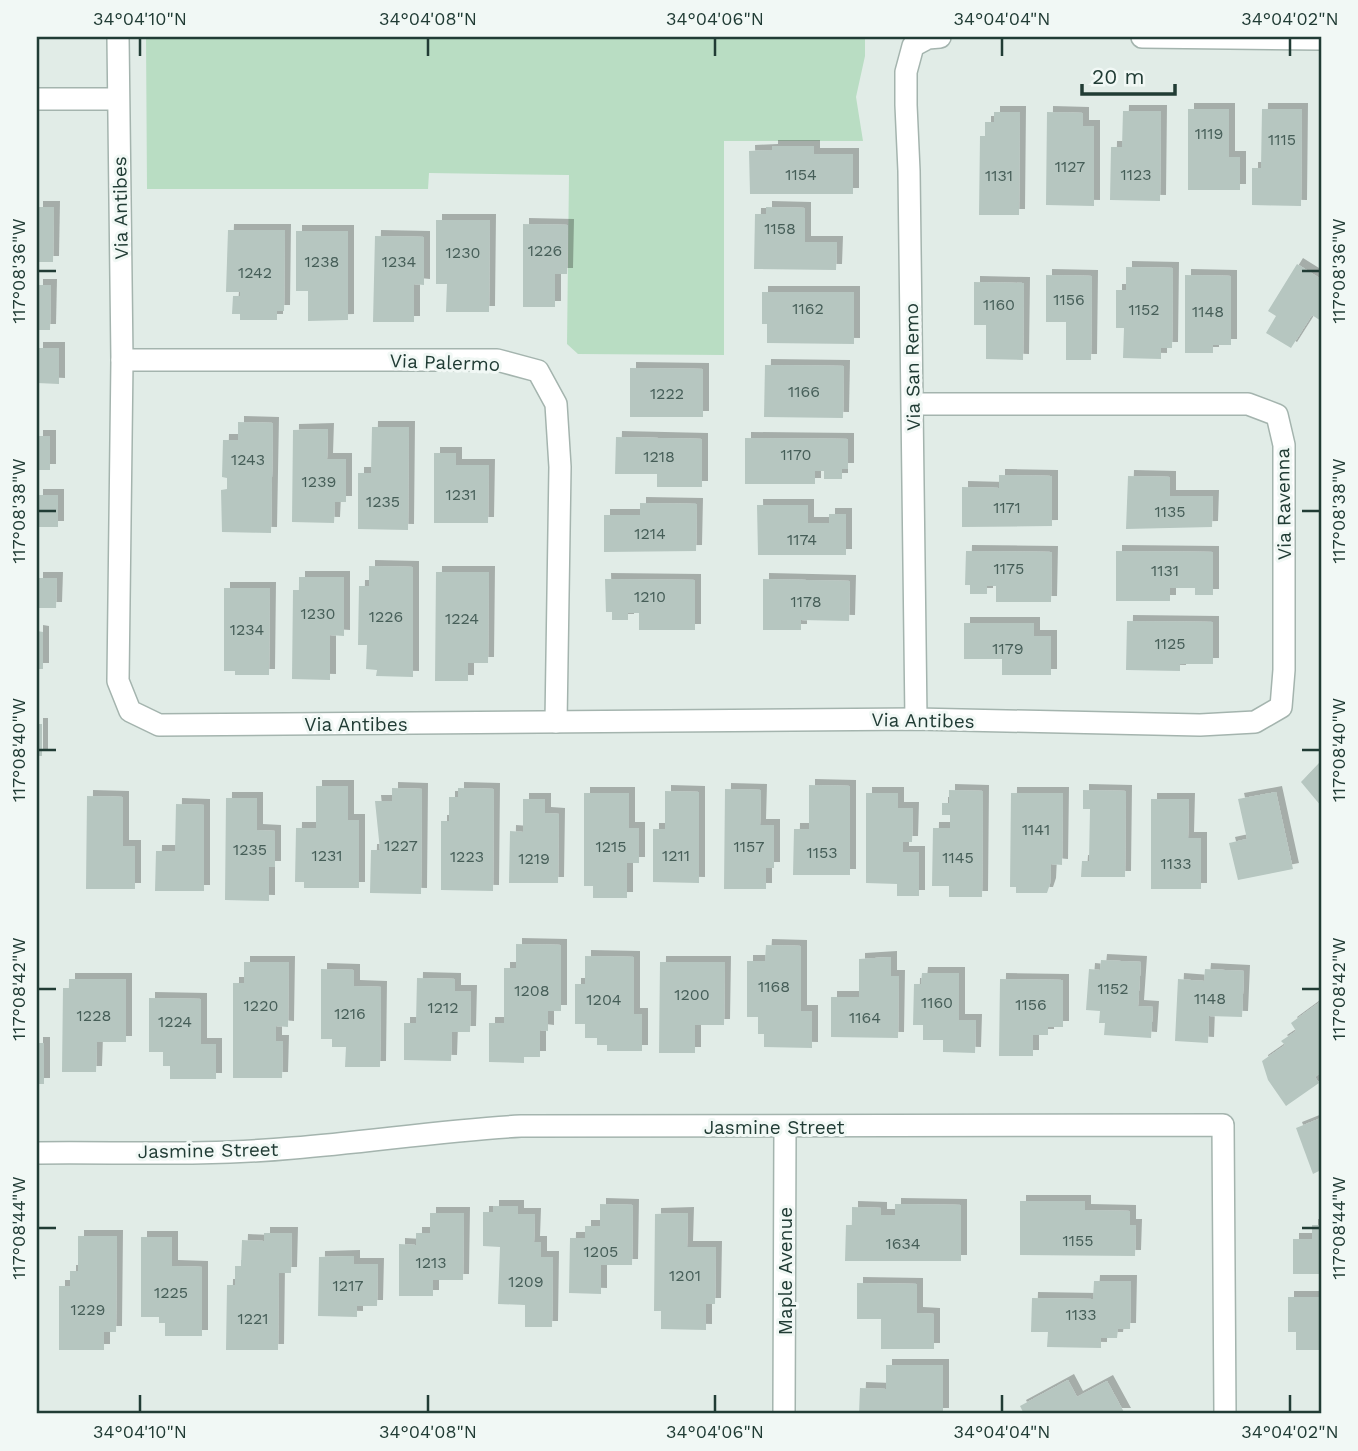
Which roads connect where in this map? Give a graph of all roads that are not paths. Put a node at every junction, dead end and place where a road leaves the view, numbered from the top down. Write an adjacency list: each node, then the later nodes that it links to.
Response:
1 (118, 37): 7 (street, Via Antibes)
2 (940, 37): 9 (street, Via San Remo)
3 (1142, 37): 4 (street)
4 (1277, 38): 5 (street)
5 (1321, 39)
6 (37, 99): 7 (street)
7 (118, 99): 8 (street, Via Antibes)
8 (122, 360): 11 (street, Via Palermo); 11 (street, Via Antibes)
9 (913, 404): 10 (street, Via San Remo); 12 (street, Via Ravenna)
10 (916, 719): 11 (street, Via Antibes); 12 (street, Via Antibes)
11 (556, 722)
12 (1200, 725)
13 (785, 1127): 14 (street, Jasmine Street); 15 (street, Maple Avenue); 16 (street, Jasmine Street)
14 (37, 1153)
15 (785, 1414)
16 (1225, 1414)

